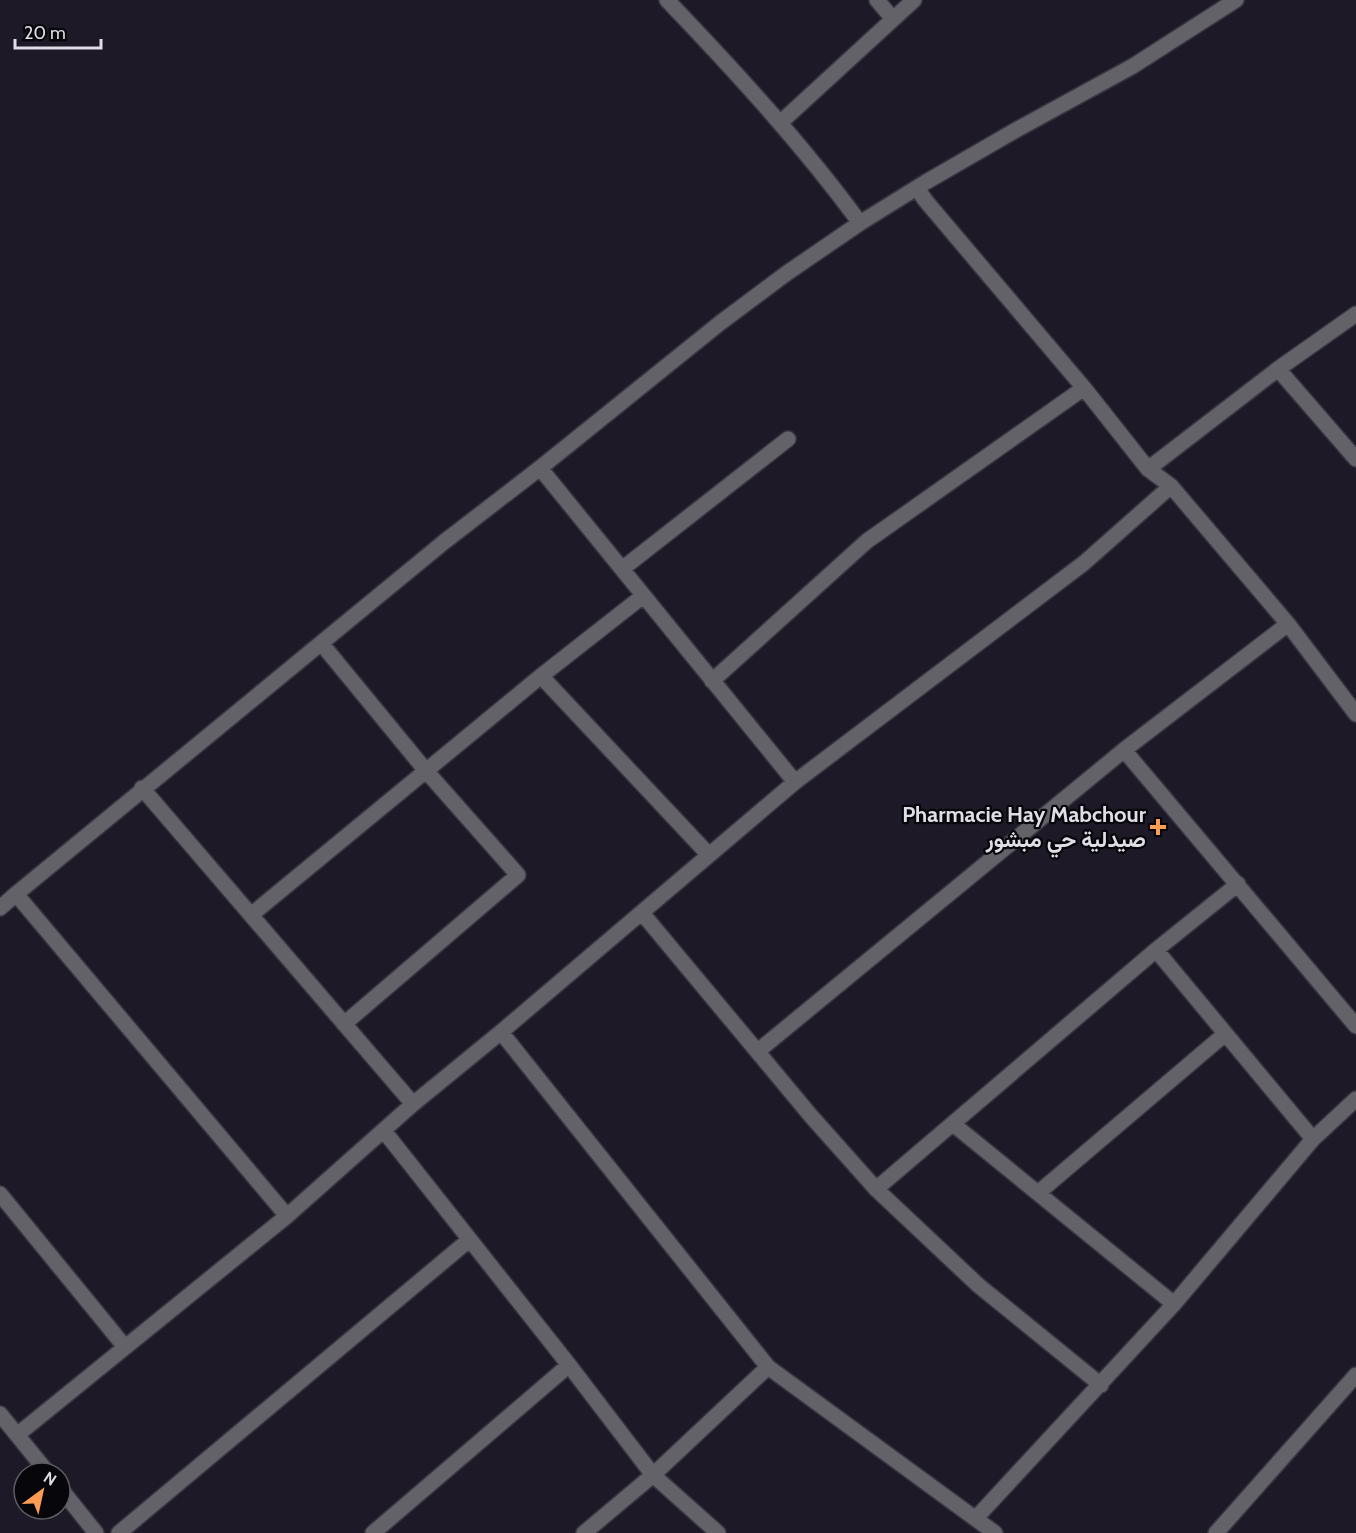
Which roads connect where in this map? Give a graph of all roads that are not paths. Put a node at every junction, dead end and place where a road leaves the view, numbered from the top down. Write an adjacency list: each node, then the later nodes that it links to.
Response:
1 (667, 0): 6 (street)
2 (877, 0): 5 (street)
3 (914, 0): 5 (street)
4 (1236, 0): 7 (street)
5 (893, 19): 6 (street)
6 (780, 123): 8 (street)
7 (917, 188): 8 (street); 11 (street)
8 (860, 223): 14 (street)
9 (1356, 314): 10 (street)
10 (1278, 369): 13 (street); 15 (street)
11 (1084, 388): 15 (street); 22 (street)
12 (788, 439): 17 (street)
13 (1356, 459)
14 (540, 468): 17 (street); 20 (street)
15 (1148, 469): 16 (street)
16 (1171, 486): 19 (street); 26 (street)
17 (622, 569): 18 (street)
18 (643, 596): 21 (street); 22 (street)
19 (1288, 624): 23 (street); 24 (street)
20 (321, 643): 25 (street); 27 (street)
21 (542, 676): 25 (street); 28 (street)
22 (712, 681): 26 (street)
23 (1356, 714)
24 (1124, 750): 29 (street); 39 (street)
25 (427, 772): 33 (street); 35 (street)
26 (795, 782): 28 (street)
27 (142, 788): 30 (street); 33 (street)
28 (708, 855): 32 (street)
29 (1238, 884): 34 (street); 36 (street)
30 (16, 894): 31 (street); 48 (street)
31 (0, 908)
32 (642, 913): 37 (street); 39 (street)
33 (251, 915): 35 (street)
34 (1156, 951): 38 (street); 42 (street)
35 (344, 1024): 41 (street)
36 (1356, 1026)
37 (501, 1032): 41 (street); 53 (street)
38 (1225, 1034): 44 (street); 46 (street)
39 (758, 1051): 45 (street)
40 (1356, 1099): 44 (street)
41 (413, 1104): 43 (street)
42 (953, 1124): 45 (street); 46 (street)
43 (384, 1131): 48 (street); 49 (street)
44 (1313, 1139): 50 (street)
45 (876, 1189): 55 (street)
46 (1038, 1193): 50 (street)
47 (0, 1194): 51 (street)
48 (287, 1216): 51 (street)
49 (469, 1240): 52 (street); 63 (street)
50 (1174, 1304): 55 (street)
51 (125, 1347): 57 (street)
52 (569, 1365): 59 (street); 64 (street)
53 (768, 1367): 59 (street); 61 (street)
54 (1356, 1375): 68 (street)
55 (1101, 1385): 61 (street)
56 (0, 1414): 57 (street)
57 (17, 1435): 58 (street)
58 (38, 1461)
59 (653, 1475): 65 (street); 66 (street)
60 (72, 1503): 62 (street)
61 (976, 1518): 67 (street)
62 (96, 1533)
63 (119, 1533)
64 (373, 1533)
65 (584, 1533)
66 (718, 1533)
67 (995, 1533)
68 (1216, 1533)

